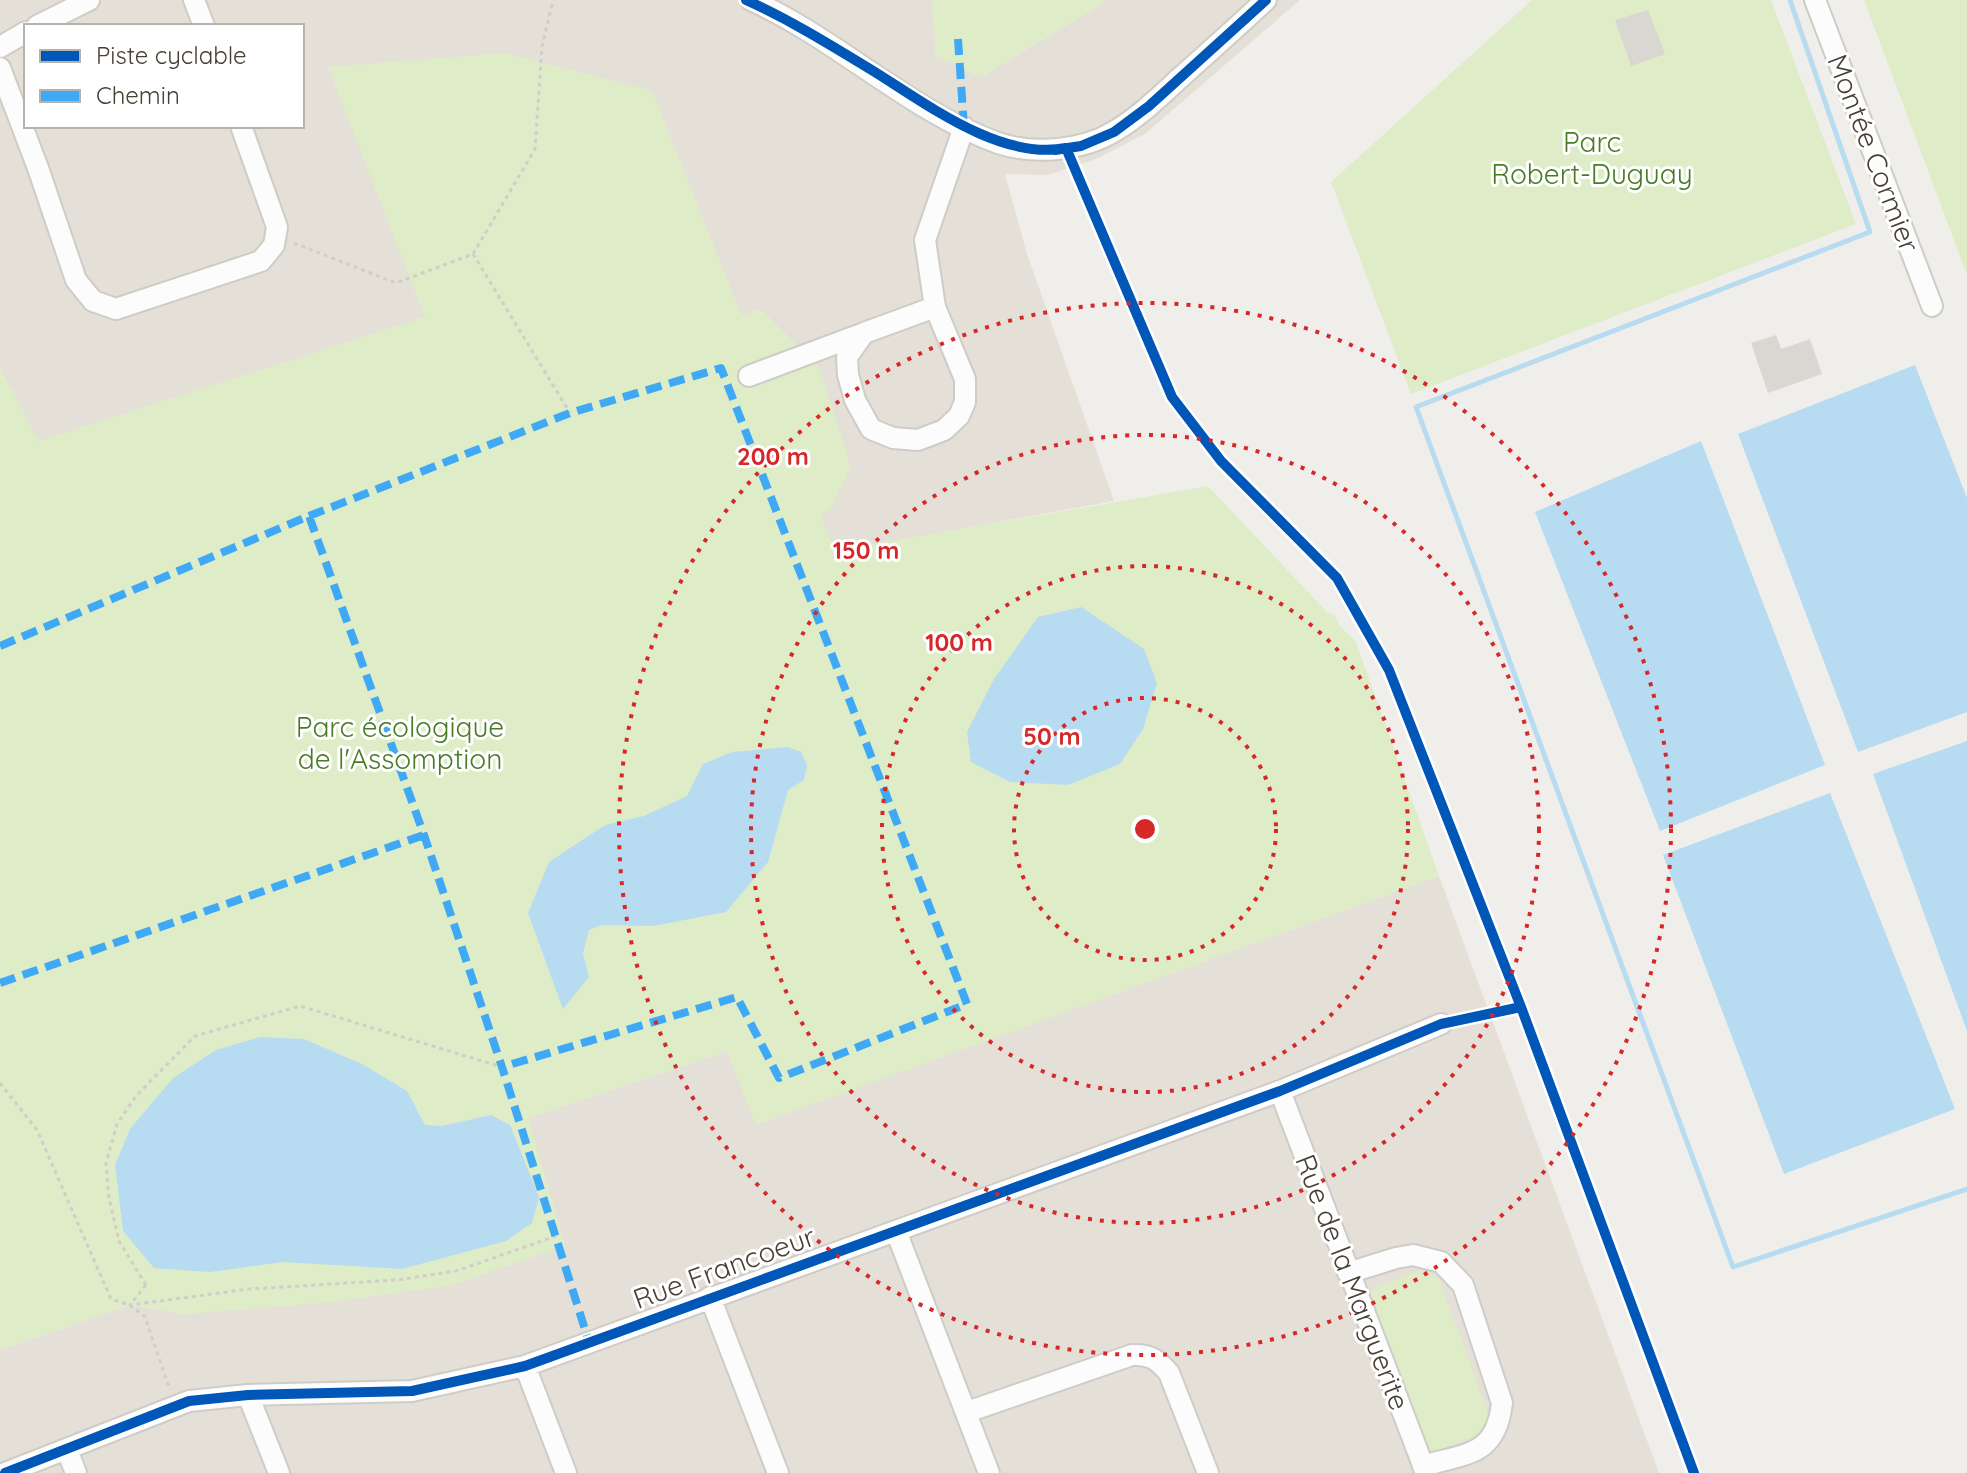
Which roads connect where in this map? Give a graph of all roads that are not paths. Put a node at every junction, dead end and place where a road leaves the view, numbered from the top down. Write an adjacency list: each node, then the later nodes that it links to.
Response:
1 (89, 0): 6 (street)
2 (194, 0): 7 (street)
3 (751, 0): 11 (street)
4 (1266, 0): 11 (street)
5 (1815, 0): 13 (street, Montée Cormier)
6 (41, 24)
7 (203, 24)
8 (24, 33): 9 (street)
9 (0, 47)
10 (0, 68): 12 (street)
11 (964, 127): 14 (street)
12 (242, 128)
13 (1932, 306)
14 (935, 307): 15 (street); 15 (street)
15 (864, 333): 16 (street)
16 (749, 376)
17 (1441, 1024): 18 (street, Rue Francoeur)
18 (1280, 1091): 19 (street, Rue Francoeur); 20 (street, Rue de la Marguerite)
19 (896, 1231): 21 (street, Rue Francoeur); 24 (street)
20 (1348, 1273): 26 (street, Rue de la Marguerite); 26 (street)
21 (710, 1297): 22 (street, Rue Francoeur); 31 (street)
22 (525, 1366): 23 (street, Rue Francoeur); 30 (street)
23 (248, 1395): 25 (street, Rue Francoeur); 29 (street)
24 (967, 1412): 32 (street); 33 (street)
25 (67, 1450): 27 (street, Rue Francoeur); 28 (street)
26 (1425, 1470)
27 (5, 1473)
28 (76, 1473)
29 (279, 1473)
30 (566, 1473)
31 (778, 1473)
32 (989, 1473)
33 (1208, 1473)

